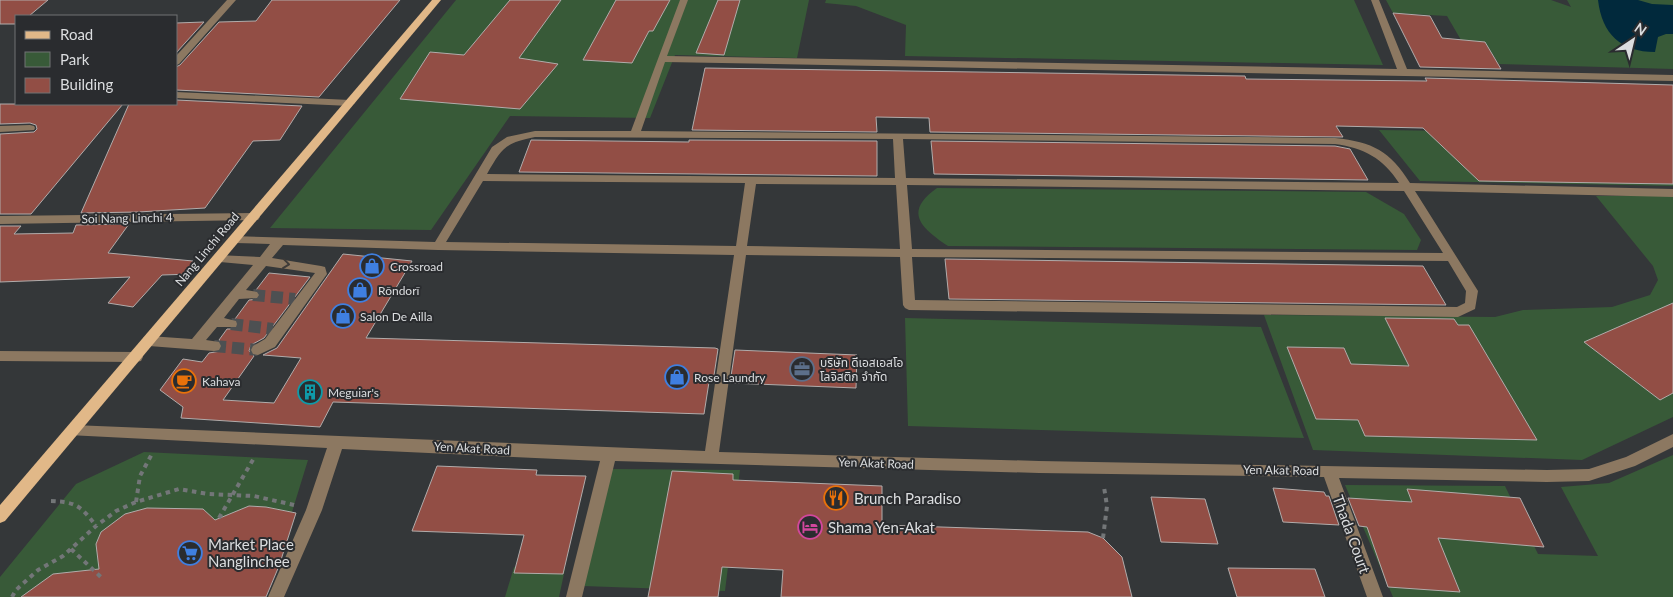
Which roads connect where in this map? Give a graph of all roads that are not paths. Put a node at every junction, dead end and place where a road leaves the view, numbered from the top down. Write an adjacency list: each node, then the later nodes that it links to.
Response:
1 (232, 0): 6 (street)
2 (437, 0): 10 (main road, Nang Linchi Road)
3 (684, 0): 5 (street)
4 (1376, 0): 7 (street)
5 (661, 59): 7 (street); 13 (street)
6 (178, 60)
7 (1403, 72): 8 (street)
8 (1673, 78)
9 (178, 95): 10 (street)
10 (350, 103): 20 (main road, Nang Linchi Road)
11 (30, 128): 12 (street)
12 (0, 129)
13 (635, 135): 14 (street); 15 (street)
14 (898, 136): 17 (street); 18 (street)
15 (479, 177): 16 (street); 24 (street)
16 (751, 180): 17 (street); 25 (street)
17 (902, 182): 18 (street); 26 (street)
18 (1407, 187): 19 (street); 27 (street)
19 (1673, 192)
20 (254, 217): 21 (street, Soi Nang Linchi 4); 22 (main road, Nang Linchi Road)
21 (0, 220)
22 (235, 239): 23 (street); 28 (main road, Nang Linchi Road)
23 (279, 241): 24 (street); 29 (street)
24 (438, 246): 25 (street)
25 (741, 250): 26 (street); 44 (street)
26 (906, 253): 27 (street); 27 (street)
27 (1452, 257)
28 (220, 258): 29 (street); 34 (main road, Nang Linchi Road)
29 (262, 261): 30 (street); 37 (street, one-way to 37)
30 (236, 294): 31 (street); 32 (street)
31 (253, 295)
32 (213, 322): 33 (street); 35 (street)
33 (231, 324)
34 (149, 341): 35 (street); 39 (main road, Nang Linchi Road)
35 (195, 345): 36 (street)
36 (214, 346)
37 (258, 350)
38 (0, 356): 39 (street)
39 (136, 358): 40 (main road, Nang Linchi Road)
40 (73, 431): 42 (street, Yen Akat Road); 46 (main road, Nang Linchi Road)
41 (1673, 440): 45 (street, Yen Akat Road)
42 (337, 441): 43 (street, Yen Akat Road); 47 (street)
43 (609, 455): 44 (street, Yen Akat Road); 48 (street)
44 (711, 458): 45 (street, Yen Akat Road)
45 (1328, 470): 49 (street, Thada Court)
46 (0, 516)
47 (276, 597)
48 (574, 597)
49 (1375, 597)

